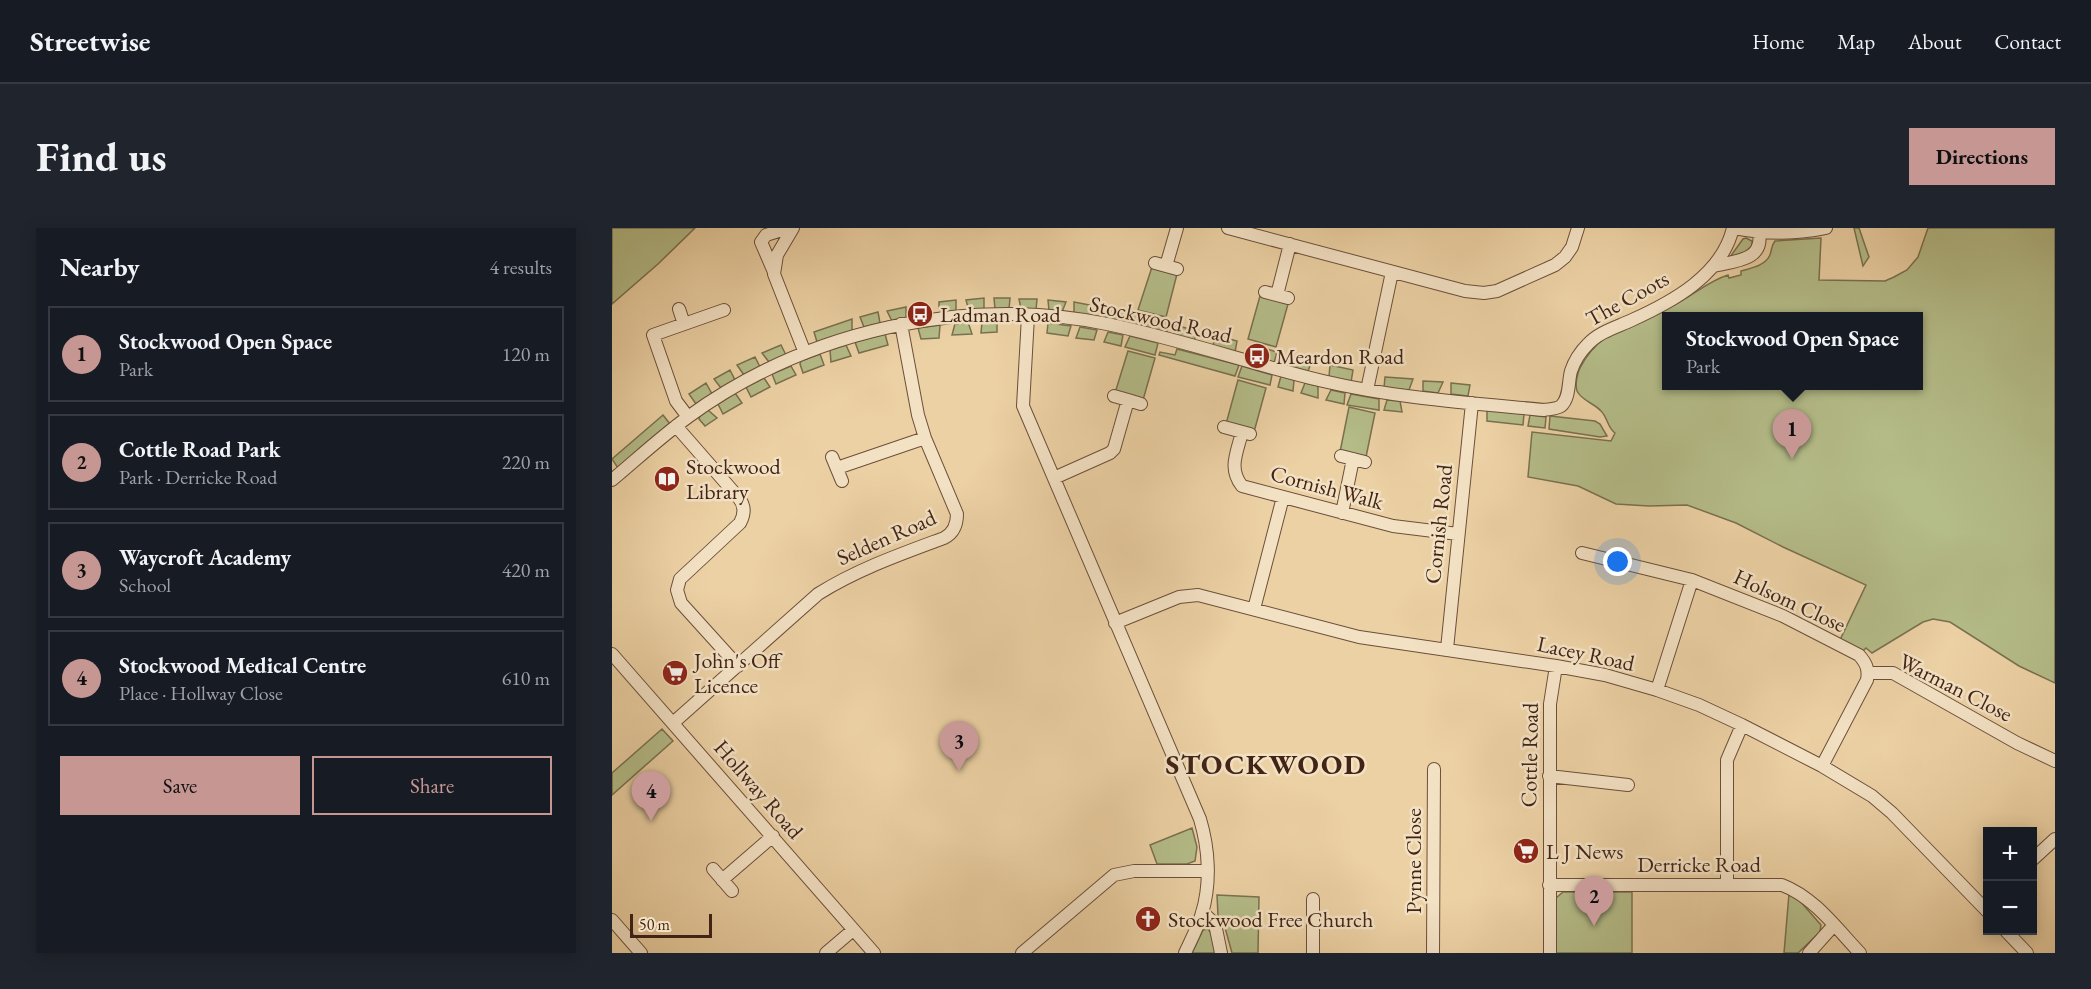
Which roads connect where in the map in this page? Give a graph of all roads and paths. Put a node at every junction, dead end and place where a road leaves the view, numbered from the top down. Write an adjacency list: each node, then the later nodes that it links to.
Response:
1 (790, 228): 12 (street); 12 (street)
2 (1176, 228): 9 (street)
3 (1578, 228): 11 (street)
4 (1734, 228): 7 (street); 10 (street, The Coots)
5 (1826, 228): 7 (street)
6 (1233, 229): 8 (street)
7 (1760, 233): 10 (street, The Coots)
8 (1290, 244): 11 (street); 13 (street)
9 (1166, 266)
10 (1713, 266): 25 (street, The Coots)
11 (1392, 272): 20 (street)
12 (774, 274): 19 (street)
13 (1276, 295)
14 (679, 309): 17 (street)
15 (724, 310): 17 (street)
16 (1028, 315): 18 (street, Stockwood Road); 20 (street, Stockwood Road); 31 (street)
17 (684, 324): 26 (street)
18 (901, 324): 19 (street, Stockwood Road); 29 (street, Selden Road)
19 (805, 353): 26 (street, Stockwood Road)
20 (1367, 390): 23 (street, Stockwood Road)
21 (1114, 396): 22 (street)
22 (1128, 400): 24 (street); 31 (street)
23 (1472, 403): 25 (street, Stockwood Road); 36 (street, Cornish Road)
24 (1141, 404)
25 (1559, 408)
26 (688, 417): 27 (street, Stockwood Road)
27 (676, 426): 32 (street, Stockwood Road); 43 (street)
28 (1224, 427): 34 (street, Cornish Walk)
29 (925, 438): 33 (street); 43 (street, Selden Road)
30 (1341, 456): 35 (street)
31 (1054, 478): 40 (street)
32 (612, 480)
33 (842, 481)
34 (1283, 497): 35 (street, Cornish Walk); 39 (street)
35 (1342, 513): 36 (street, Cornish Walk)
36 (1458, 534): 41 (street, Cornish Road)
37 (1582, 553): 38 (street, Holsom Close)
38 (1692, 580): 45 (street, Holsom Close); 46 (street)
39 (1254, 609): 40 (street, Lacey Road); 41 (street, Lacey Road)
40 (1115, 623): 58 (street)
41 (1447, 649): 44 (street, Lacey Road)
42 (612, 654): 47 (street, Hollway Road)
43 (738, 666): 47 (street, Selden Road)
44 (1556, 666): 46 (street, Lacey Road); 52 (street, Cottle Road)
45 (1868, 673): 49 (street, Warman Close); 50 (street)
46 (1657, 690): 48 (street, Lacey Road)
47 (673, 723): 54 (street, Hollway Road)
48 (1742, 725): 50 (street, Lacey Road); 61 (street)
49 (2055, 761)
50 (1822, 766): 64 (street, Lacey Road)
51 (1434, 769): 77 (street, Pynne Close)
52 (1549, 776): 53 (street); 60 (street, Cottle Road)
53 (1628, 785)
54 (773, 836): 59 (street); 68 (street, Hollway Road)
55 (2055, 839): 56 (street)
56 (2037, 855)
57 (713, 869): 59 (street)
58 (1208, 871): 65 (street); 73 (street)
59 (722, 880): 62 (street)
60 (1549, 885): 61 (street, Derricke Road); 78 (street, Cottle Road)
61 (1727, 885): 67 (street, Derricke Road)
62 (732, 891)
63 (1313, 899): 76 (street)
64 (1983, 905)
65 (1202, 912): 74 (street); 75 (street)
66 (612, 920): 70 (street)
67 (1834, 925): 79 (street); 80 (street, Derricke Road)
68 (853, 930): 71 (street); 72 (street, Hollway Road)
69 (2010, 935): 81 (street)
70 (641, 953)
71 (826, 953)
72 (874, 953)
73 (1022, 953)
74 (1185, 953)
75 (1221, 953)
76 (1313, 953)
77 (1433, 953)
78 (1550, 953)
79 (1809, 953)
80 (1860, 953)
81 (2027, 953)

